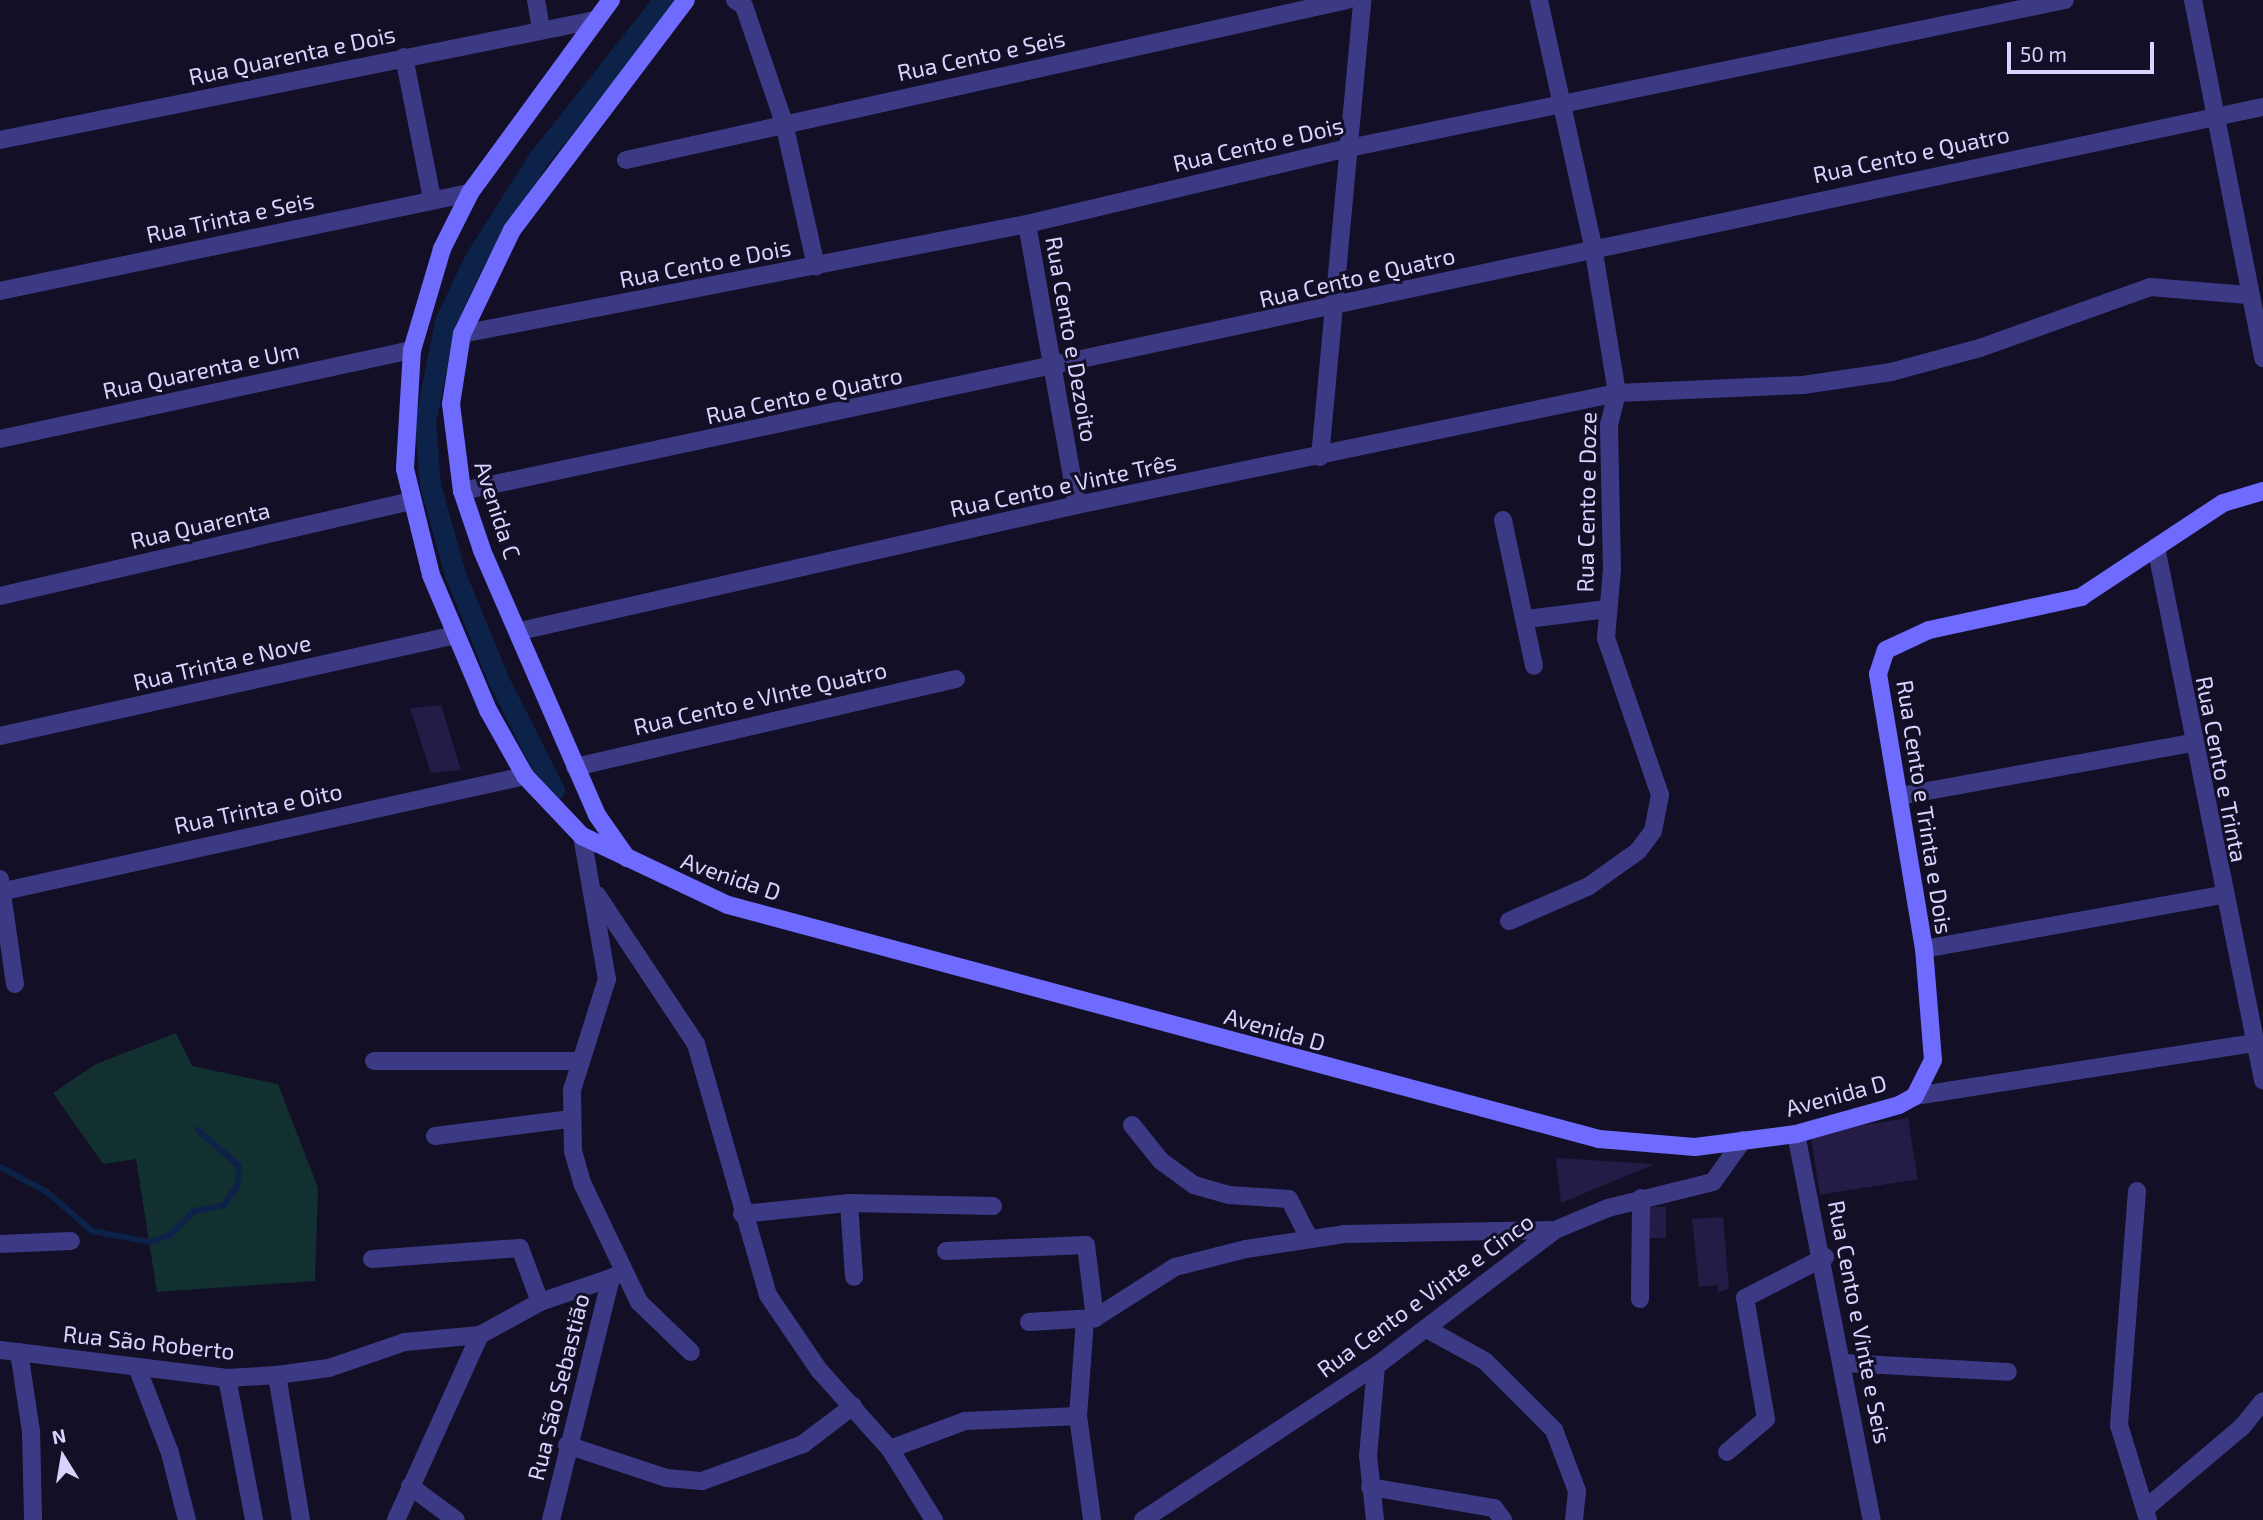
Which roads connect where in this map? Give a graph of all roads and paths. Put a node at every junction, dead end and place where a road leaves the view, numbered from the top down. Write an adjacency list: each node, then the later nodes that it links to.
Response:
1 (536, 0): 11 (street)
2 (611, 0): 10 (main road, Avenida D)
3 (686, 0): 28 (main road, Avenida C)
4 (1347, 0): 16 (street, Rua Cento e Seis)
5 (1362, 0): 18 (street)
6 (1539, 0): 13 (street, Rua Cento e Doze)
7 (2066, 0): 13 (street, Rua Cento e Dois)
8 (2193, 0): 15 (street)
9 (743, 2): 16 (street)
10 (595, 20): 11 (street, Rua Quarenta e Dois); 20 (main road, Avenida D)
11 (541, 27): 12 (street, Rua Quarenta e Dois)
12 (404, 57): 17 (street, Rua Quarenta e Dois); 21 (street)
13 (1560, 107): 18 (street, Rua Cento e Dois); 23 (street, Rua Cento e Doze)
14 (2263, 107): 15 (street, Rua Cento e Quatro)
15 (2215, 117): 23 (street, Rua Cento e Quatro); 26 (street)
16 (784, 123): 19 (street, Rua Cento e Seis); 24 (street)
17 (0, 139)
18 (1349, 148): 22 (street, Rua Cento e Dois); 27 (street)
19 (626, 160)
20 (470, 193): 21 (street, Rua Trinta e Seis); 29 (main road, Avenida D)
21 (432, 199): 25 (street, Rua Trinta e Seis)
22 (1027, 223): 24 (street, Rua Cento e Dois); 31 (street, Rua Cento e Dezoito)
23 (1593, 246): 27 (street, Rua Cento e Quatro); 32 (street, Rua Cento e Doze)
24 (816, 267): 28 (street, Rua Cento e Dois)
25 (0, 291)
26 (2248, 295): 30 (street); 32 (street, Rua Cento e Vinte Três)
27 (1330, 310): 31 (street, Rua Cento e Quatro); 34 (street)
28 (461, 334): 35 (main road, Avenida C)
29 (412, 350): 33 (street, Rua Quarenta e Um); 37 (main road, Avenida D)
30 (2263, 358)
31 (1051, 369): 35 (street, Rua Cento e Quatro); 38 (street, Rua Cento e Dezoito)
32 (1617, 393): 34 (street, Rua Cento e Vinte Três); 42 (street, Rua Cento e Doze)
33 (0, 439)
34 (1320, 457): 38 (street, Rua Cento e Vinte Três)
35 (462, 491): 44 (main road, Avenida C)
36 (2263, 491): 40 (main road, Rua Cento e Trinta e Dois)
37 (410, 501): 41 (street, Rua Quarenta); 45 (main road, Avenida D)
38 (1077, 505): 44 (street, Rua Cento e Vinte Três)
39 (1503, 520): 43 (street)
40 (2157, 547): 49 (street, Rua Cento e Trinta); 52 (main road, Rua Cento e Trinta e Dois)
41 (0, 596)
42 (1607, 609): 43 (street); 58 (street, Rua Cento e Doze)
43 (1528, 619): 46 (street)
44 (520, 631): 50 (main road, Avenida C)
45 (454, 635): 48 (street, Rua Trinta e Nove); 51 (main road, Avenida D)
46 (1534, 666)
47 (956, 679): 50 (street, Rua Cento e VInte Quatro)
48 (0, 736)
49 (2192, 744): 52 (street); 57 (street, Rua Cento e Trinta)
50 (575, 768): 54 (main road, Avenida C)
51 (525, 776): 53 (main road, Avenida D); 55 (street, Rua Trinta e Oito)
52 (1900, 796): 59 (main road, Rua Cento e Trinta e Dois)
53 (582, 836): 54 (main road, Avenida D); 56 (street)
54 (631, 864): 70 (main road, Avenida D)
55 (1, 887): 60 (street)
56 (597, 895): 63 (street); 75 (street)
57 (2222, 895): 59 (street); 61 (street, Rua Cento e Trinta)
58 (1509, 921)
59 (1924, 949): 65 (main road, Rua Cento e Trinta e Dois)
60 (15, 984)
61 (2256, 1043): 64 (street, Rua Cento e Trinta); 65 (street)
62 (374, 1061): 63 (street)
63 (578, 1061): 66 (street)
64 (2263, 1080)
65 (1916, 1096): 68 (main road, Avenida D)
66 (569, 1119): 69 (street); 83 (street)
67 (1132, 1125): 77 (street)
68 (1796, 1134): 70 (main road, Avenida D); 81 (street, Rua Cento e Vinte e Seis)
69 (435, 1136)
70 (1742, 1140): 72 (street, Rua Cento e Vinte e Cinco)
71 (2137, 1191): 108 (street)
72 (1641, 1199): 76 (street, Rua Cento e Vinte e Cinco); 85 (street)
73 (849, 1203): 74 (street); 75 (street); 84 (street)
74 (993, 1206)
75 (742, 1214): 101 (street)
76 (1555, 1230): 77 (street); 89 (street, Rua Cento e Vinte e Cinco)
77 (1309, 1238): 87 (street)
78 (71, 1241): 79 (street)
79 (0, 1244)
80 (946, 1251): 87 (street)
81 (1825, 1257): 94 (street, Rua Cento e Vinte e Seis); 105 (street)
82 (372, 1259): 86 (street)
83 (617, 1275): 86 (street, Rua São Roberto); 93 (street); 103 (street, Rua São Sebastião)
84 (854, 1277)
85 (1640, 1299)
86 (540, 1302): 90 (street, Rua São Roberto)
87 (1090, 1319): 88 (street); 102 (street)
88 (1029, 1322)
89 (1427, 1329): 95 (street, Rua Cento e Vinte e Cinco); 121 (street)
90 (481, 1335): 98 (street, Rua São Roberto); 106 (street)
91 (0, 1350): 92 (street, Rua São Roberto)
92 (19, 1352): 96 (street, Rua São Roberto); 109 (street)
93 (691, 1352)
94 (1844, 1363): 97 (street); 122 (street, Rua Cento e Vinte e Seis)
95 (1376, 1366): 107 (street); 118 (street, Rua Cento e Vinte e Cinco)
96 (137, 1367): 99 (street, Rua São Roberto); 110 (street)
97 (2008, 1373)
98 (277, 1375): 99 (street, Rua São Roberto); 112 (street)
99 (227, 1378): 111 (street)
100 (2263, 1401): 108 (street)
101 (853, 1406): 103 (street); 104 (street)
102 (1078, 1416): 104 (street); 117 (street)
103 (567, 1445): 115 (street, Rua São Sebastião)
104 (890, 1449): 116 (street)
105 (1727, 1452)
106 (410, 1486): 113 (street); 114 (street)
107 (1370, 1487): 119 (street); 120 (street)
108 (2147, 1514)
109 (33, 1520)
110 (187, 1520)
111 (254, 1520)
112 (302, 1520)
113 (396, 1520)
114 (456, 1520)
115 (551, 1520)
116 (934, 1520)
117 (1092, 1520)
118 (1143, 1520)
119 (1375, 1520)
120 (1503, 1520)
121 (1574, 1520)
122 (1872, 1520)

